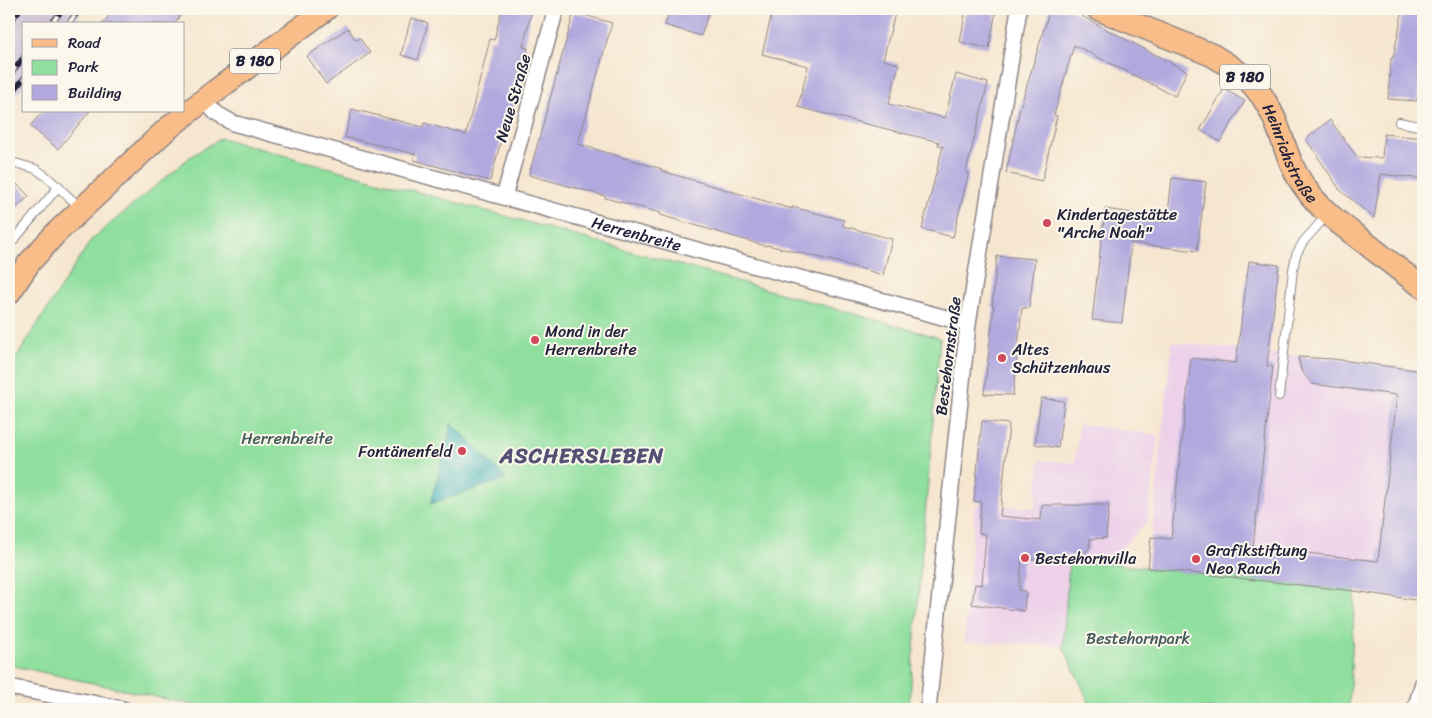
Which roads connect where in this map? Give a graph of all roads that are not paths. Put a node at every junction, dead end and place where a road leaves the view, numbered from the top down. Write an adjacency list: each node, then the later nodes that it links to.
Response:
1 (326, 9): 5 (main road, B 180)
2 (556, 9): 10 (street, Neue Straße)
3 (1019, 9): 16 (street, Bestehornstraße)
4 (1098, 9): 12 (main road, Heinrichstraße / B 180)
5 (204, 100): 10 (street, Herrenbreite); 11 (main road, B 180)
6 (1399, 122): 7 (lane)
7 (1423, 127)
8 (9, 171): 9 (lane)
9 (59, 186): 11 (lane); 13 (lane)
10 (504, 197): 16 (street, Herrenbreite)
11 (82, 209): 15 (main road, B 180)
12 (1328, 214): 14 (main road, Heinrichstraße / B 180); 17 (lane)
13 (9, 246)
14 (1423, 287)
15 (9, 293)
16 (968, 324): 21 (street, Bestehornstraße)
17 (1279, 396)
18 (1423, 683): 22 (street)
19 (9, 687): 20 (street)
20 (122, 709)
21 (928, 709)
22 (1415, 709)

